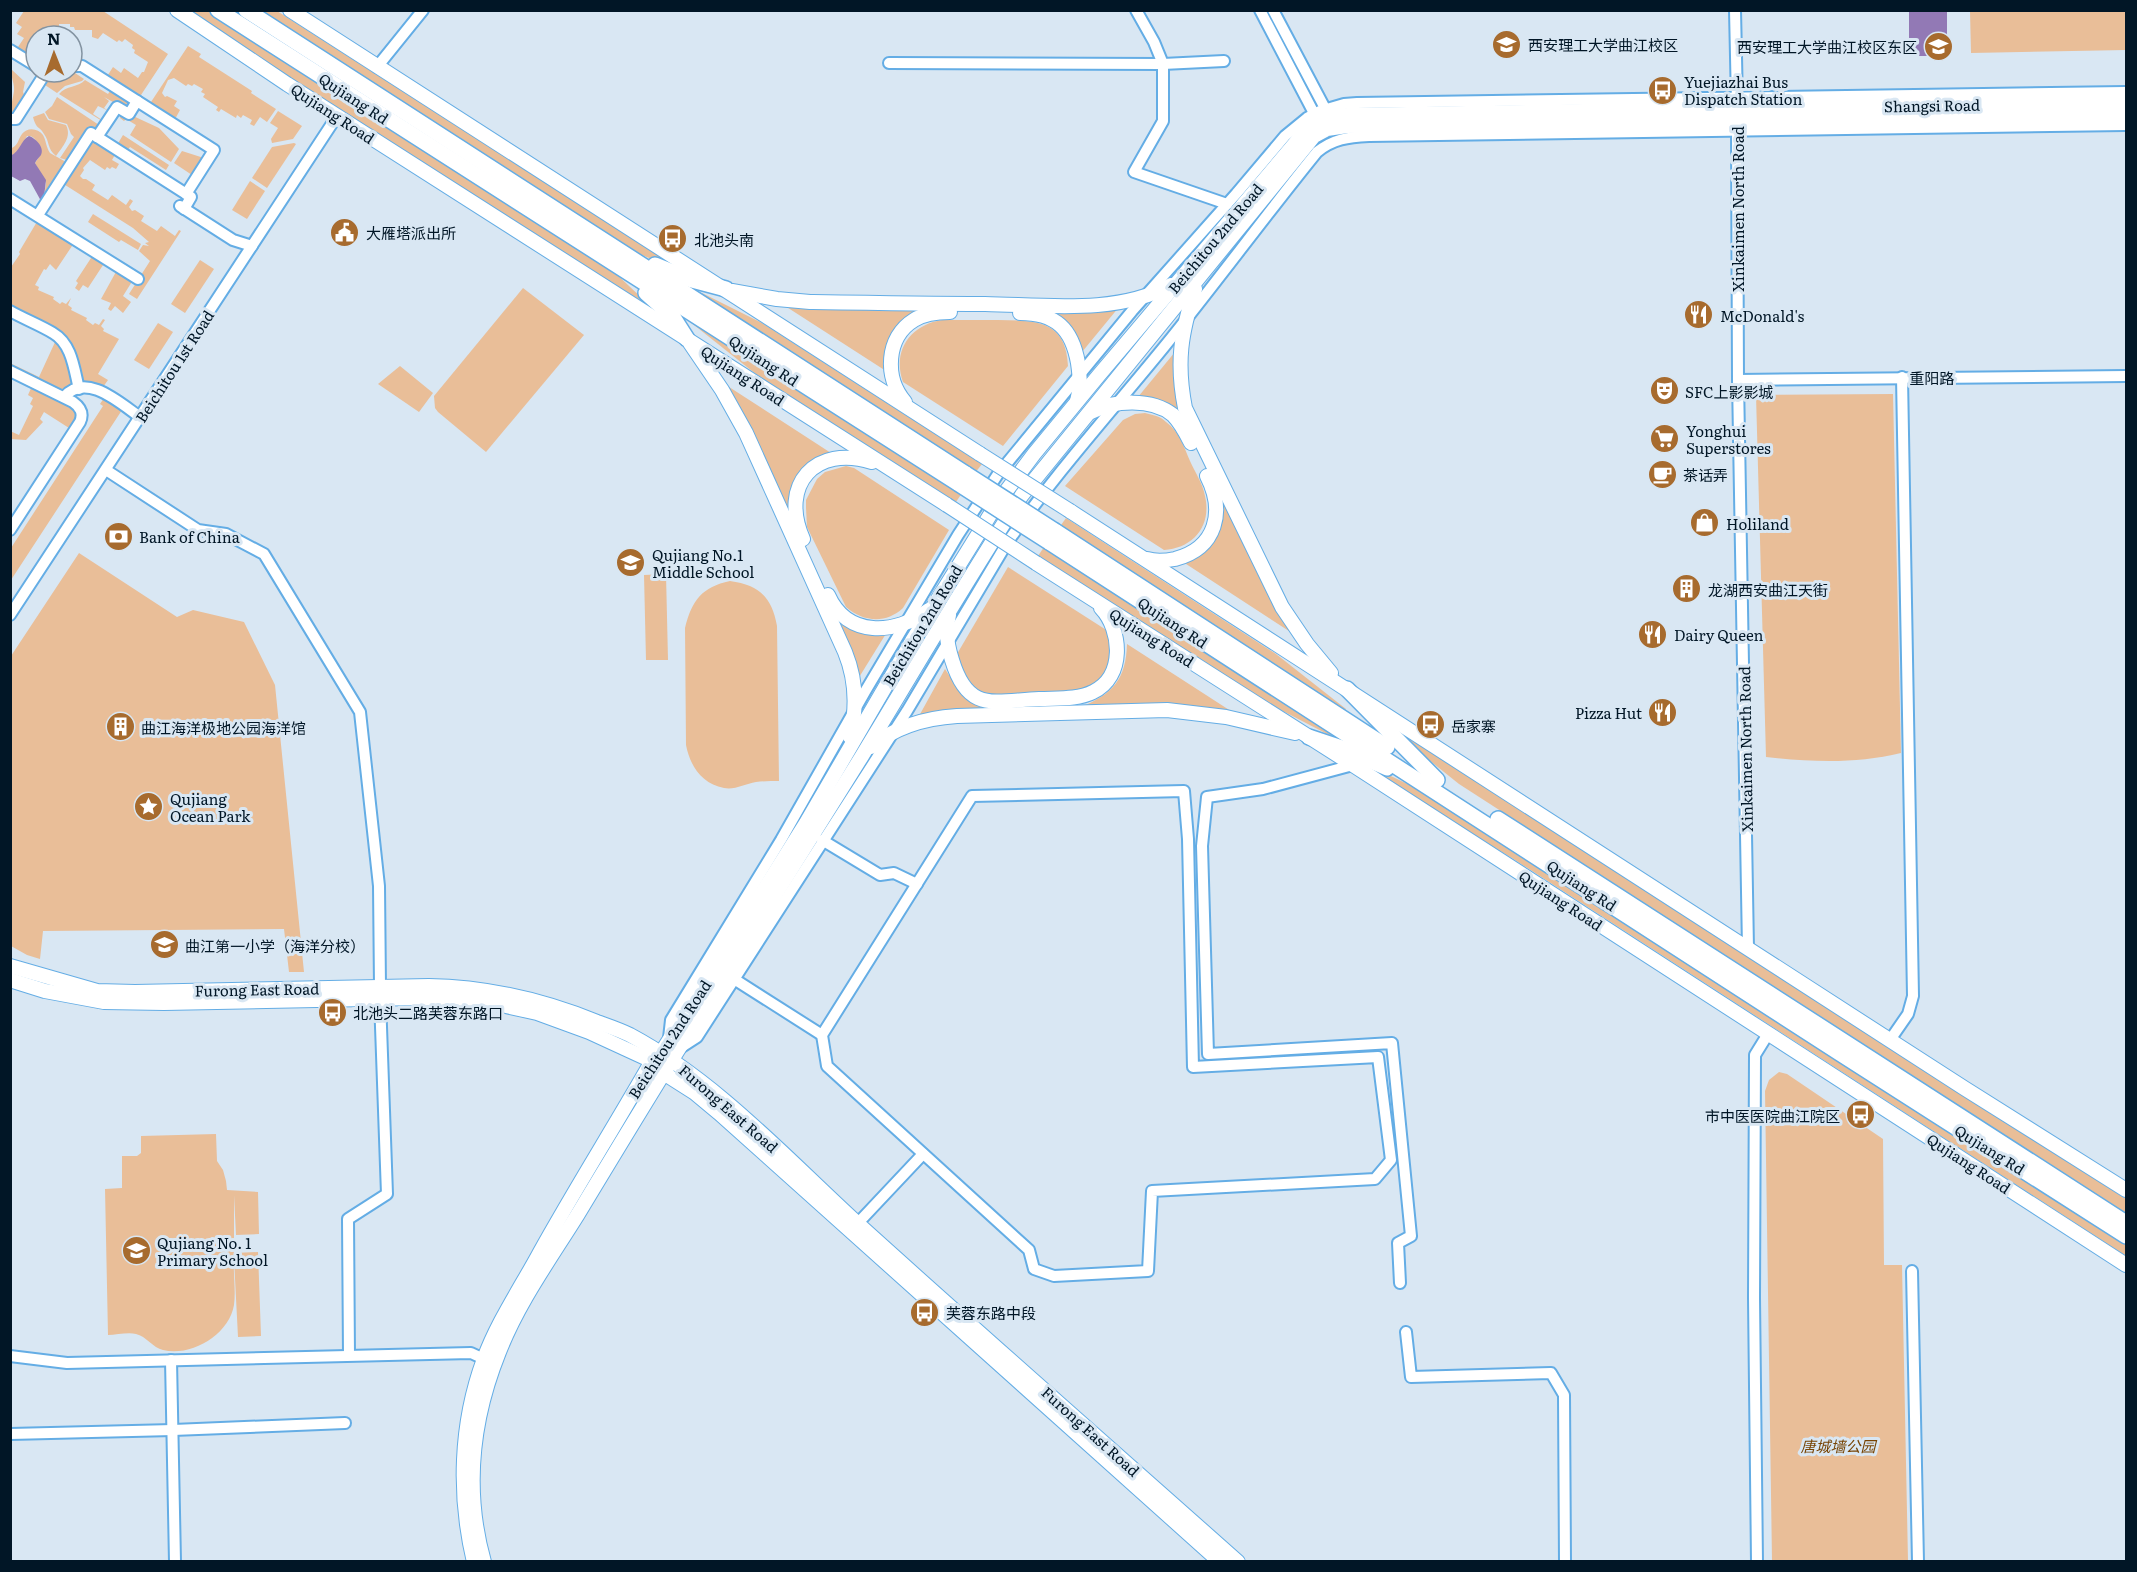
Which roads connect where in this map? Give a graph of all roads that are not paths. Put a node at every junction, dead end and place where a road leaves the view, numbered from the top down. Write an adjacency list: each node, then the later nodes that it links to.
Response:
1 (177, 10): 23 (main road, Qujiang Road)
2 (218, 10): 33 (highway, Qujiang Rd)
3 (246, 10): 33 (highway, Qujiang Rd)
4 (290, 10): 16 (main road)
5 (423, 10): 16 (street)
6 (1136, 10): 14 (street)
7 (1260, 10): 25 (street)
8 (1273, 10): 25 (street)
9 (1735, 10): 21 (street, Xinkaimen North Road)
10 (10, 50): 11 (street)
11 (24, 59)
12 (1224, 61): 14 (street)
13 (888, 63): 14 (street)
14 (1163, 64): 30 (street)
15 (84, 67): 19 (street)
16 (377, 67): 37 (main road)
17 (38, 84): 24 (street)
18 (2127, 92): 21 (street)
19 (137, 101): 27 (street); 28 (street)
20 (2127, 102): 21 (main road, Shangsi Road)
21 (1737, 114): 22 (main road, Shangsi Road); 25 (main road); 25 (street); 26 (street); 46 (street, Xinkaimen North Road)
22 (2127, 114)
23 (337, 116): 32 (street, Beichitou 1st Road); 41 (main road, Qujiang Road)
24 (10, 119)
25 (1324, 122): 30 (street); 34 (main road, Beichitou 2nd Road); 36 (main road, Beichitou 2nd Road); 40 (street)
26 (2127, 125)
27 (97, 137): 28 (street); 31 (street)
28 (186, 194): 32 (street)
29 (10, 199): 31 (street)
30 (1227, 204): 38 (street)
31 (38, 215): 35 (street)
32 (252, 246): 52 (street, Beichitou 1st Road)
33 (617, 257): 37 (highway); 41 (highway); 71 (highway, Qujiang Rd, bridge)
34 (1182, 276): 38 (main road); 50 (main road, Beichitou 2nd Road)
35 (138, 279)
36 (1199, 280): 40 (main road); 53 (main road, Beichitou 2nd Road)
37 (726, 289): 38 (main road); 51 (main road)
38 (1144, 297): 43 (street)
39 (10, 311): 47 (street)
40 (1187, 318): 49 (street); 64 (main road)
41 (687, 339): 54 (main road, Qujiang Road); 65 (main road)
42 (10, 371): 48 (street)
43 (1080, 374): 50 (main road); 51 (main road); 62 (street)
44 (2127, 375): 45 (street, 重阳路)
45 (1902, 377): 46 (street, 重阳路); 81 (street)
46 (1738, 380): 74 (street, Xinkaimen North Road)
47 (79, 388): 48 (street); 52 (street)
48 (63, 397): 56 (street)
49 (1116, 404): 53 (main road); 57 (main road); 63 (street)
50 (1074, 407): 59 (main road, Beichitou 2nd Road)
51 (920, 415): 57 (main road, bridge)
52 (140, 417): 55 (street, Beichitou 1st Road)
53 (1085, 417): 60 (main road, Beichitou 2nd Road)
54 (885, 466): 58 (main road, Qujiang Road, bridge); 62 (main road)
55 (106, 470): 61 (street, Beichitou 1st Road); 78 (street)
56 (10, 530)
57 (1140, 556): 64 (main road)
58 (1091, 599): 63 (main road); 67 (main road, Qujiang Road)
59 (934, 604): 62 (main road); 69 (main road, Beichitou 2nd Road)
60 (950, 609): 63 (main road); 68 (main road, Beichitou 2nd Road)
61 (10, 615)
62 (906, 623): 65 (street)
63 (948, 643): 66 (street)
64 (1347, 689): 71 (highway); 74 (main road)
65 (854, 711): 69 (main road); 82 (street)
66 (893, 732): 67 (main road); 68 (main road); 72 (street)
67 (1309, 737): 70 (main road, Qujiang Road); 71 (highway)
68 (863, 755): 82 (main road, Beichitou 2nd Road)
69 (843, 758): 82 (main road, Beichitou 2nd Road)
70 (1353, 765): 79 (main road, Qujiang Road); 91 (street)
71 (1437, 785): 86 (highway, Qujiang Rd); 88 (highway, Qujiang Rd)
72 (822, 840): 73 (street); 76 (street)
73 (917, 884): 80 (street); 84 (street)
74 (1748, 948): 81 (main road)
75 (10, 966): 78 (main road, Furong East Road)
76 (734, 979): 80 (street); 82 (street)
77 (10, 980): 78 (main road, Furong East Road)
78 (380, 993): 82 (main road, Furong East Road); 93 (street)
79 (1768, 1034): 89 (main road, Qujiang Road); 106 (street)
80 (822, 1035): 84 (street)
81 (1890, 1040): 85 (main road)
82 (666, 1053): 83 (main road, Furong East Road); 87 (main road, Furong East Road); 95 (main road, Beichitou 2nd Road)
83 (662, 1072): 102 (main road, Beichitou 2nd Road); 103 (main road, Furong East Road)
84 (923, 1154): 87 (street)
85 (2127, 1190)
86 (2127, 1223)
87 (858, 1224): 104 (main road, Furong East Road)
88 (2127, 1236)
89 (2127, 1265)
90 (1912, 1271): 107 (street)
91 (1400, 1283)
92 (1406, 1332): 105 (street)
93 (349, 1355): 95 (street); 96 (street)
94 (10, 1356): 96 (street)
95 (484, 1359): 101 (main road, Beichitou 2nd Road)
96 (171, 1360): 98 (street)
97 (345, 1423): 98 (street)
98 (172, 1430): 99 (street); 100 (street)
99 (10, 1434)
100 (175, 1562)
101 (474, 1562)
102 (484, 1562)
103 (1220, 1562)
104 (1238, 1562)
105 (1565, 1562)
106 (1757, 1562)
107 (1918, 1562)

